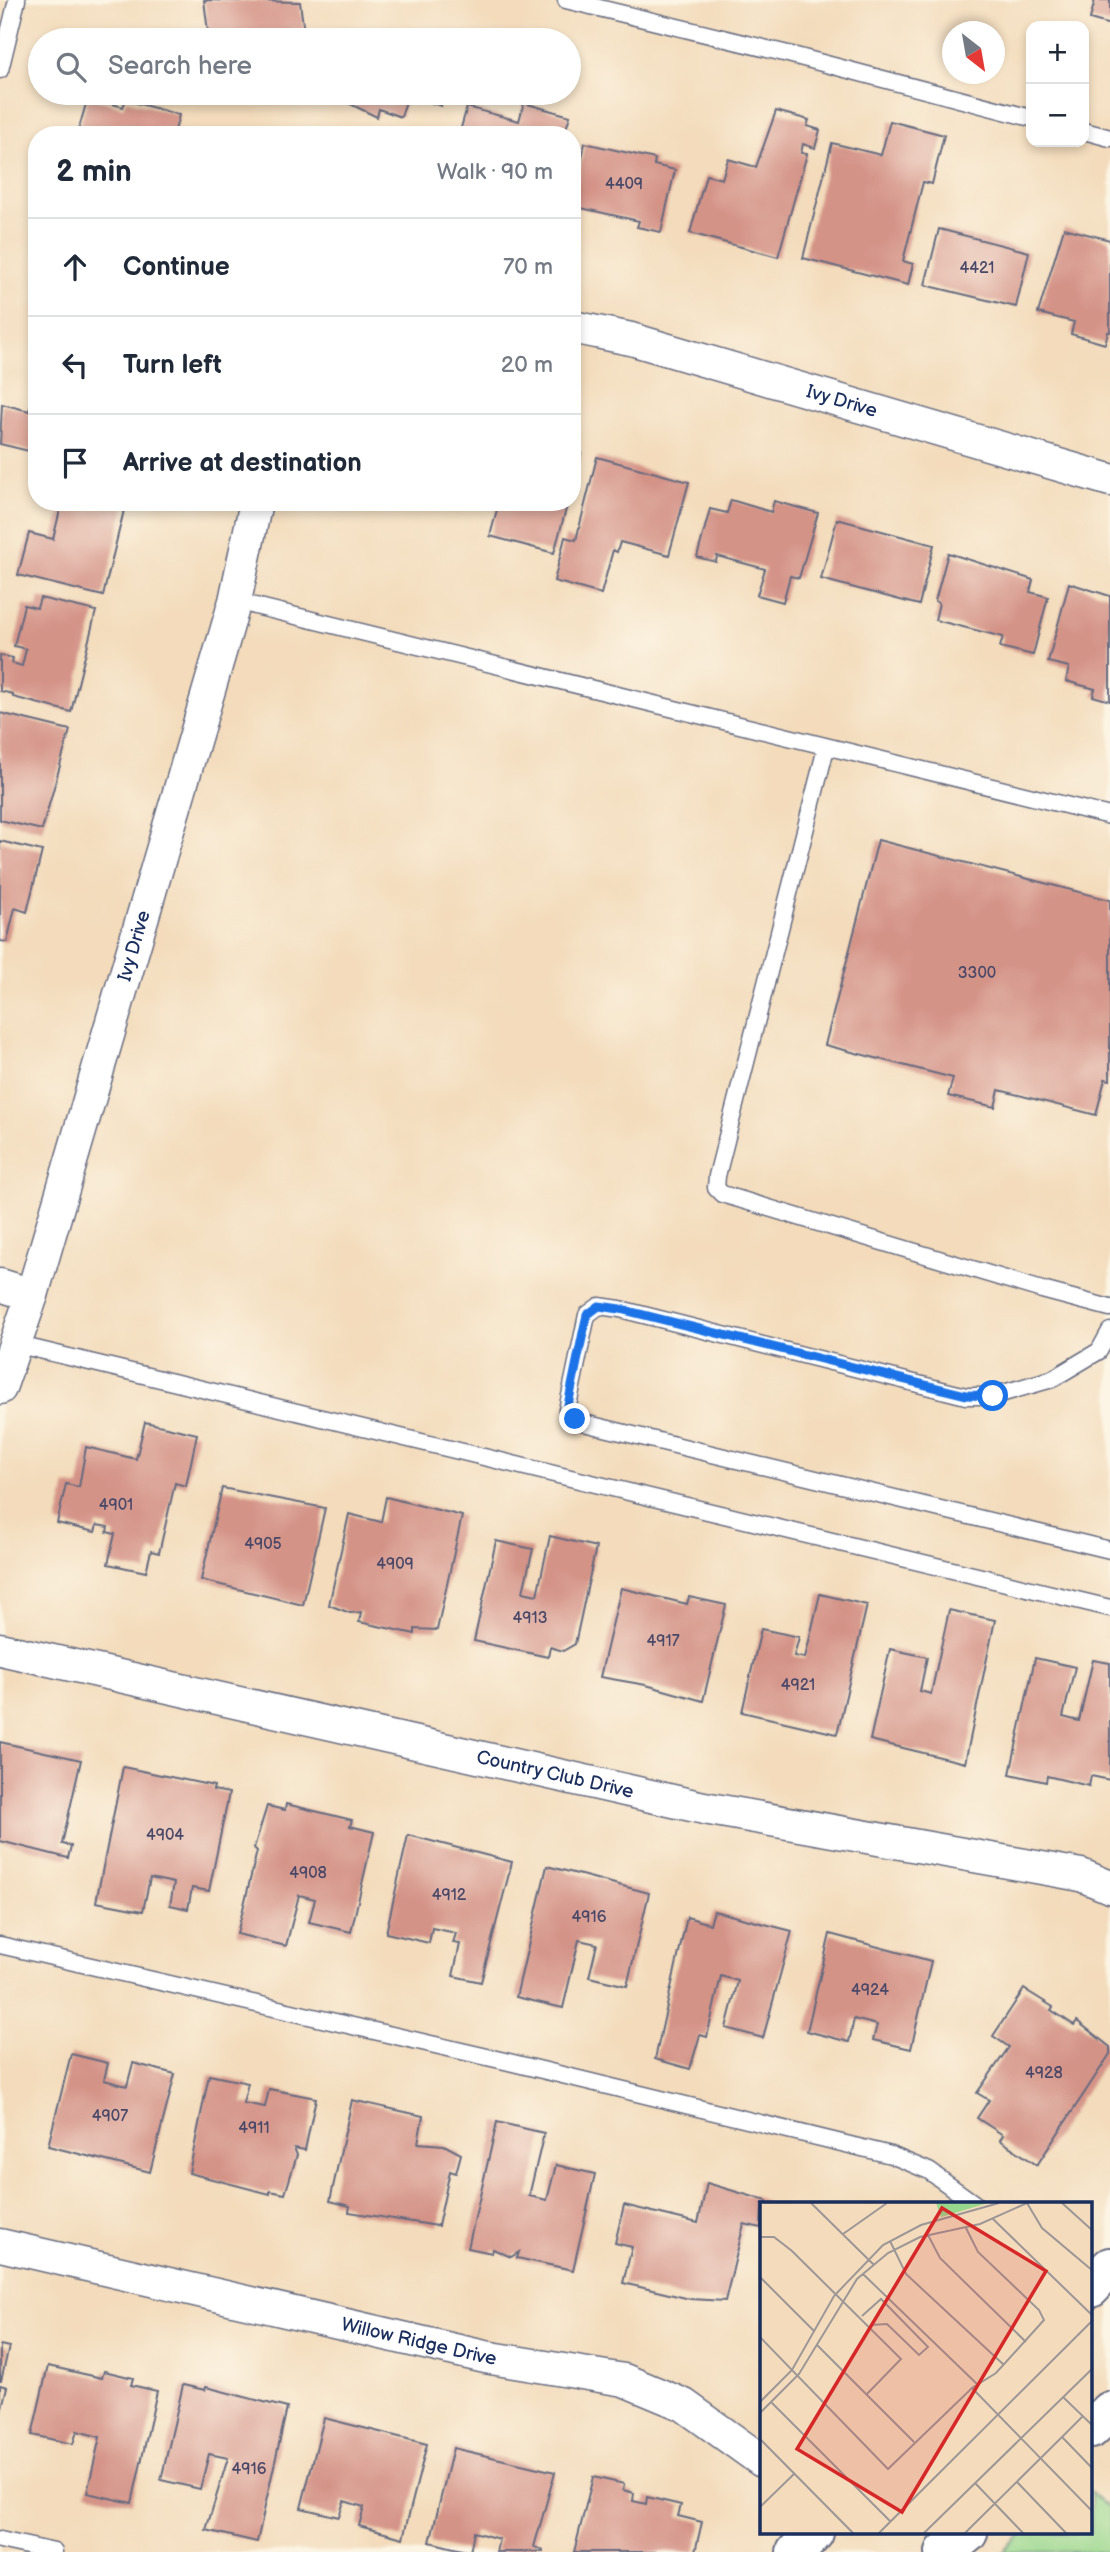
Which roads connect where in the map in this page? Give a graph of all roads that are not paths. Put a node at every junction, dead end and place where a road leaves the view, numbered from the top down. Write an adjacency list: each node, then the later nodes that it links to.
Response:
1 (17, 0): 3 (lane)
2 (566, 0): 4 (lane)
3 (0, 70)
4 (1026, 117)
5 (1089, 132): 6 (lane)
6 (1110, 138)
7 (581, 329): 8 (street, Ivy Drive)
8 (1110, 480)
9 (254, 511): 10 (street, Ivy Drive)
10 (235, 601): 11 (lane); 14 (street, Ivy Drive)
11 (826, 748): 12 (lane); 15 (lane)
12 (1110, 816)
13 (0, 1285): 14 (street)
14 (32, 1294): 17 (street, Ivy Drive)
15 (1110, 1308)
16 (1110, 1331): 19 (lane)
17 (15, 1345): 18 (street, Ivy Drive); 20 (lane)
18 (0, 1388)
19 (1110, 1550)
20 (1110, 1608)
21 (0, 1649): 22 (street, Country Club Drive)
22 (1110, 1887)
23 (0, 1945): 24 (lane)
24 (972, 2202)
25 (0, 2245): 28 (street, Willow Ridge Drive)
26 (1110, 2411): 27 (main road)
27 (1092, 2428)
28 (760, 2459)
29 (813, 2534): 33 (main road)
30 (967, 2534): 34 (main road)
31 (0, 2540): 32 (lane)
32 (54, 2552)
33 (796, 2552)
34 (945, 2552)

